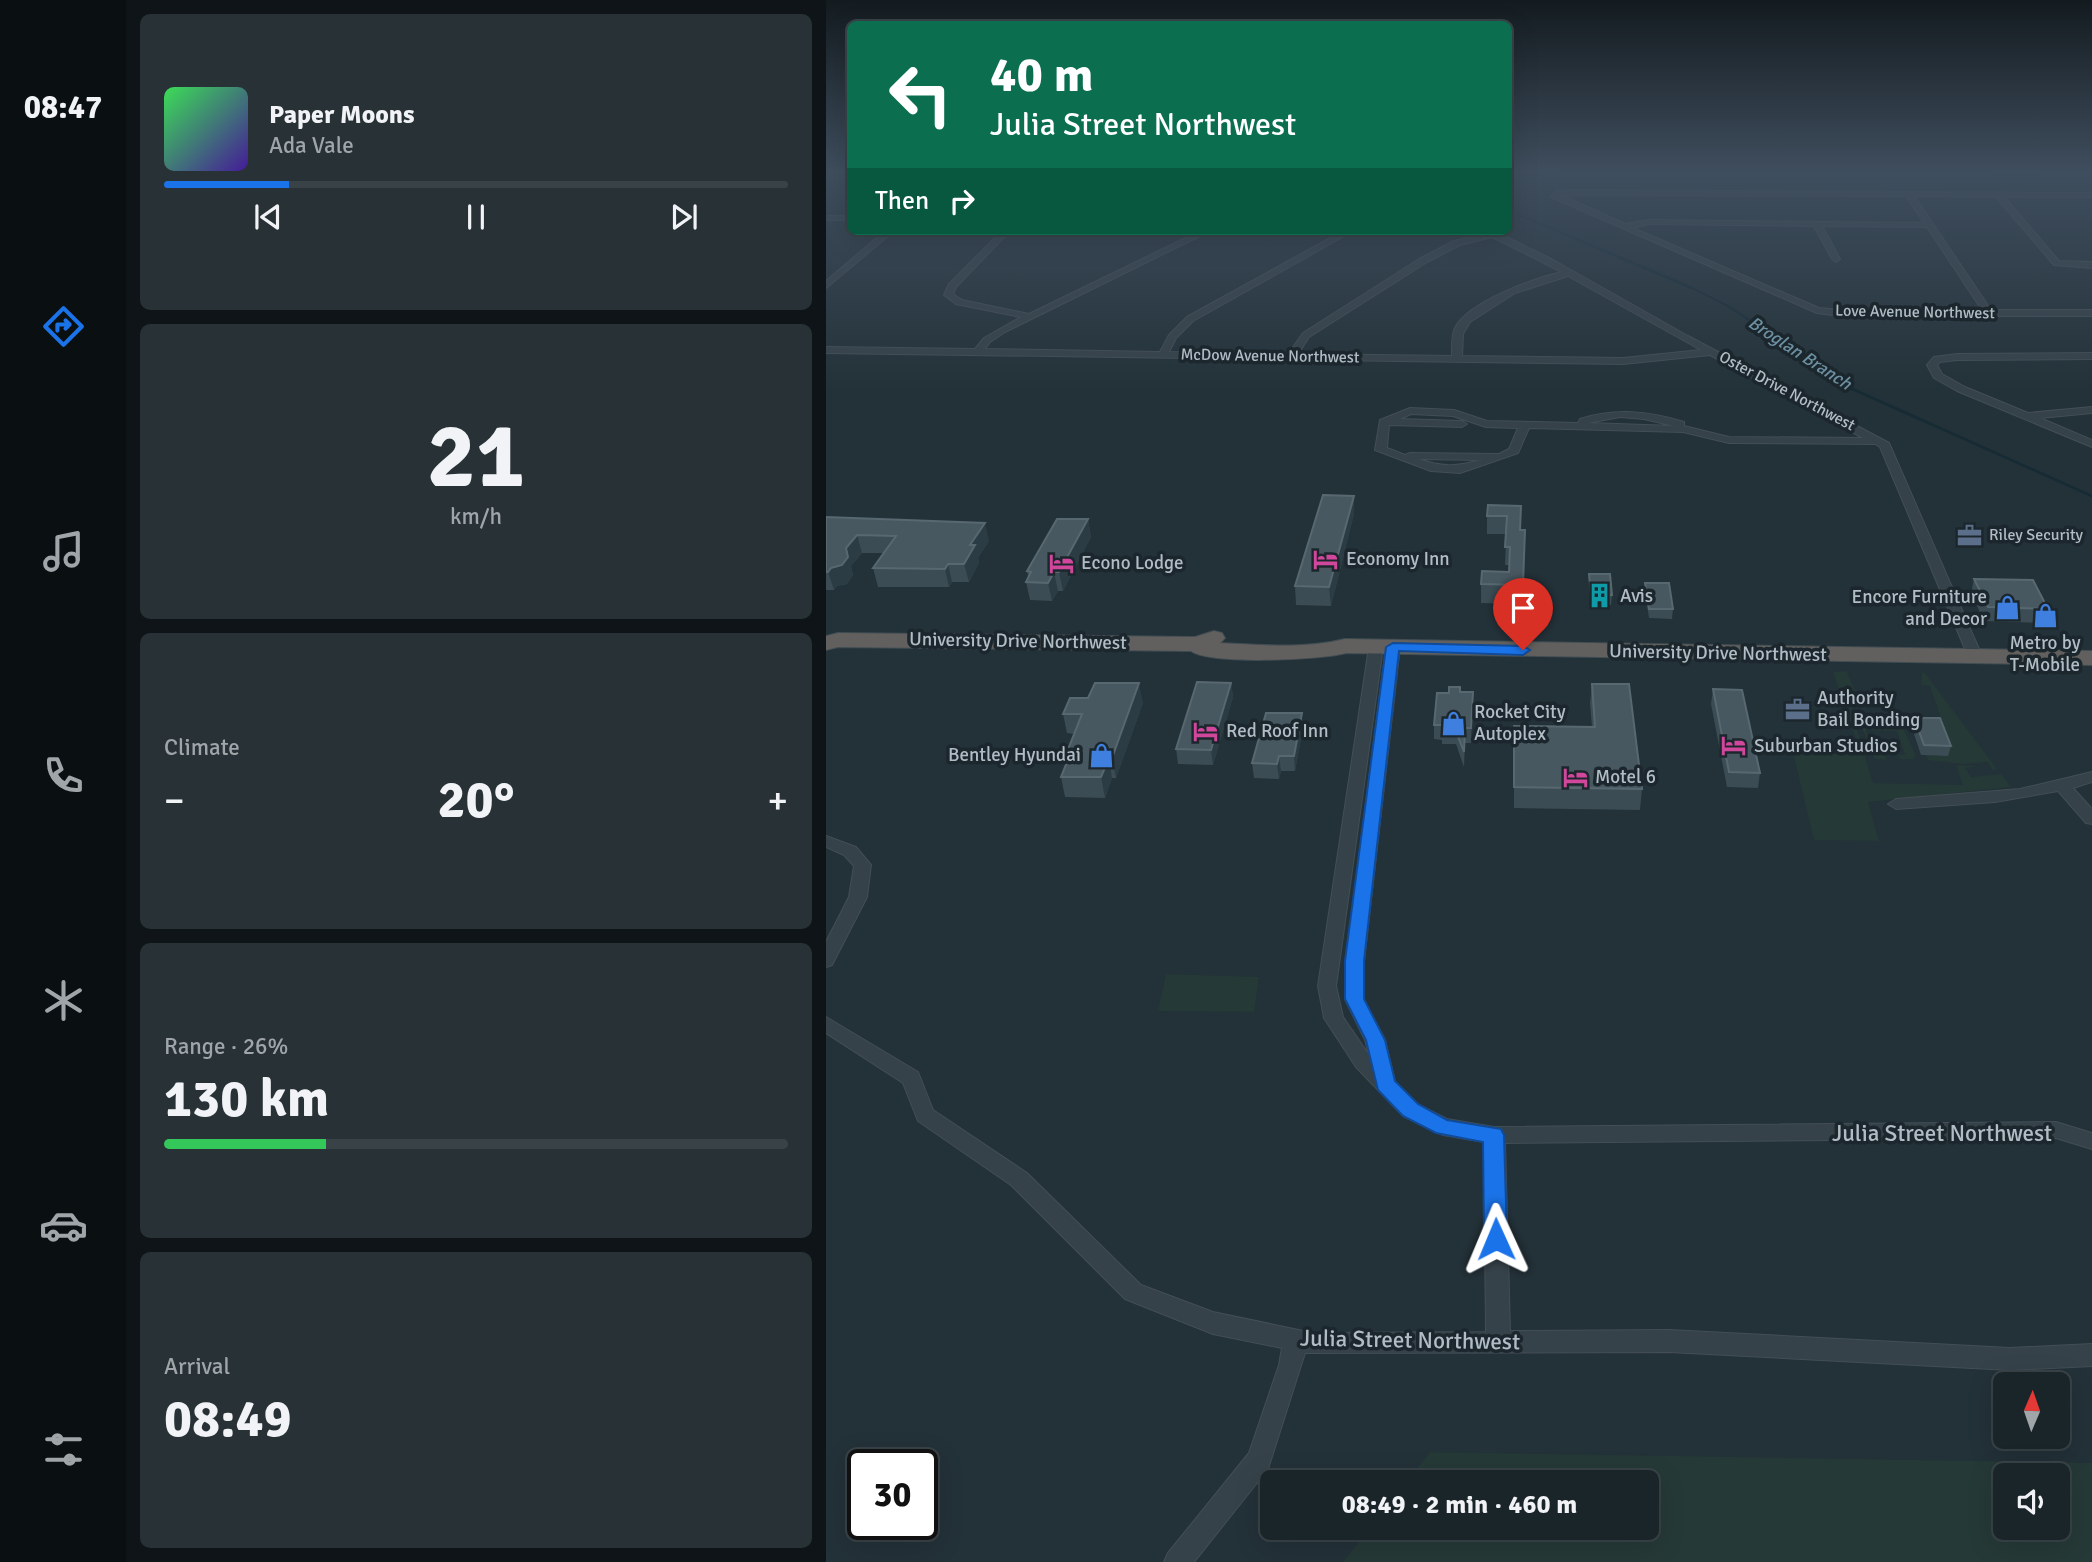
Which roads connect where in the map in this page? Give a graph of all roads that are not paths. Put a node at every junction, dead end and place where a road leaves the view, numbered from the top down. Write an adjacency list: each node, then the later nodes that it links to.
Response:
1 (874, 245): 14 (street)
2 (992, 245): 17 (street)
3 (1178, 245): 17 (street)
4 (1324, 245): 21 (street)
5 (1453, 245): 22 (street)
6 (1514, 245): 13 (street, Oster Drive Northwest)
7 (1665, 245): 15 (street, Love Avenue Northwest)
8 (1828, 245): 11 (street)
9 (1942, 245): 15 (street)
10 (2042, 245): 12 (street)
11 (1836, 259)
12 (2092, 265)
13 (1570, 273): 20 (street, Oster Drive Northwest); 24 (street)
14 (826, 285)
15 (1988, 313): 16 (street, Love Avenue Northwest)
16 (2092, 313)
17 (1032, 317): 19 (street)
18 (826, 350): 19 (street, McDow Avenue Northwest)
19 (978, 352): 21 (street, McDow Avenue Northwest)
20 (1713, 352): 24 (street, McDow Avenue Northwest); 28 (street, Oster Drive Northwest)
21 (1163, 355): 22 (street, McDow Avenue Northwest)
22 (1292, 356): 24 (street, McDow Avenue Northwest)
23 (2092, 356): 26 (street)
24 (1457, 359)
25 (2092, 410): 26 (street)
26 (2029, 416): 29 (street)
27 (1524, 427): 27 (street); 28 (street)
28 (1878, 441): 32 (street, Oster Drive Northwest)
29 (2092, 444)
30 (830, 639): 31 (highway, University Drive Northwest)
31 (1384, 647): 32 (highway, University Drive Northwest); 41 (street); 41 (street, Julia Street Northwest)
32 (1975, 656): 33 (highway, University Drive Northwest)
33 (2092, 658)
34 (2092, 777): 35 (street)
35 (2063, 787): 36 (street); 37 (street)
36 (1896, 804)
37 (2092, 819)
38 (826, 841): 39 (street)
39 (826, 960)
40 (830, 1033): 44 (street, Julia Street Northwest)
41 (1385, 1084): 42 (street, Julia Street Northwest)
42 (1494, 1135): 43 (street, Julia Street Northwest); 45 (street)
43 (2092, 1141)
44 (1295, 1341): 45 (street, Julia Street Northwest); 47 (street)
45 (1497, 1342): 46 (street, Julia Street Northwest)
46 (2092, 1356)
47 (1177, 1562)

